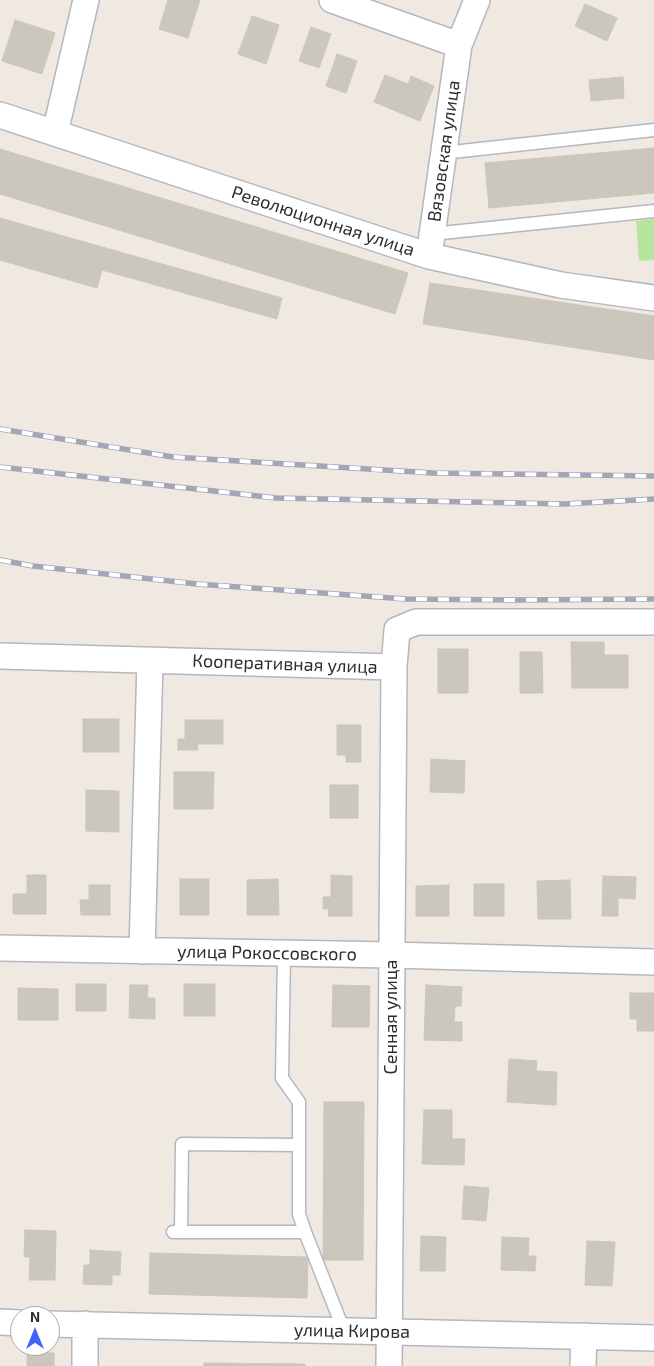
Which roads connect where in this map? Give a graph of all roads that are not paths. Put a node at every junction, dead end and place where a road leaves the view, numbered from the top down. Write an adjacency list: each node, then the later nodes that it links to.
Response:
1 (86, 0): 7 (street)
2 (332, 0): 4 (street)
3 (477, 0): 4 (street, Вязовская улица)
4 (458, 46): 8 (street, Вязовская улица)
5 (0, 115): 7 (street, Революционная улица)
6 (654, 130): 8 (lane)
7 (55, 133): 10 (street, Революционная улица)
8 (443, 153): 10 (street, Вязовская улица)
9 (654, 211): 10 (lane)
10 (430, 245): 11 (street, Революционная улица)
11 (654, 298)
12 (654, 622): 15 (street, Кооперативная улица)
13 (0, 656): 14 (street, Кооперативная улица)
14 (150, 661): 15 (street, Кооперативная улица); 17 (street)
15 (394, 667): 19 (street, Сенная улица)
16 (0, 948): 17 (street, улица Рокоссовского)
17 (142, 951): 18 (street, улица Рокоссовского)
18 (284, 953): 19 (street, улица Рокоссовского); 21 (lane)
19 (391, 955): 20 (street, улица Рокоссовского); 26 (street, Сенная улица)
20 (654, 962)
21 (299, 1145): 22 (lane); 22 (lane)
22 (305, 1232): 25 (lane)
23 (60, 1324): 24 (street, улица Кирова)
24 (85, 1324): 25 (street, улица Кирова); 29 (street)
25 (344, 1331): 26 (street, улица Кирова)
26 (390, 1332): 27 (street, улица Кирова); 30 (street, Сенная улица)
27 (584, 1336): 28 (street, улица Кирова); 31 (street)
28 (654, 1338)
29 (85, 1366)
30 (389, 1366)
31 (583, 1366)

